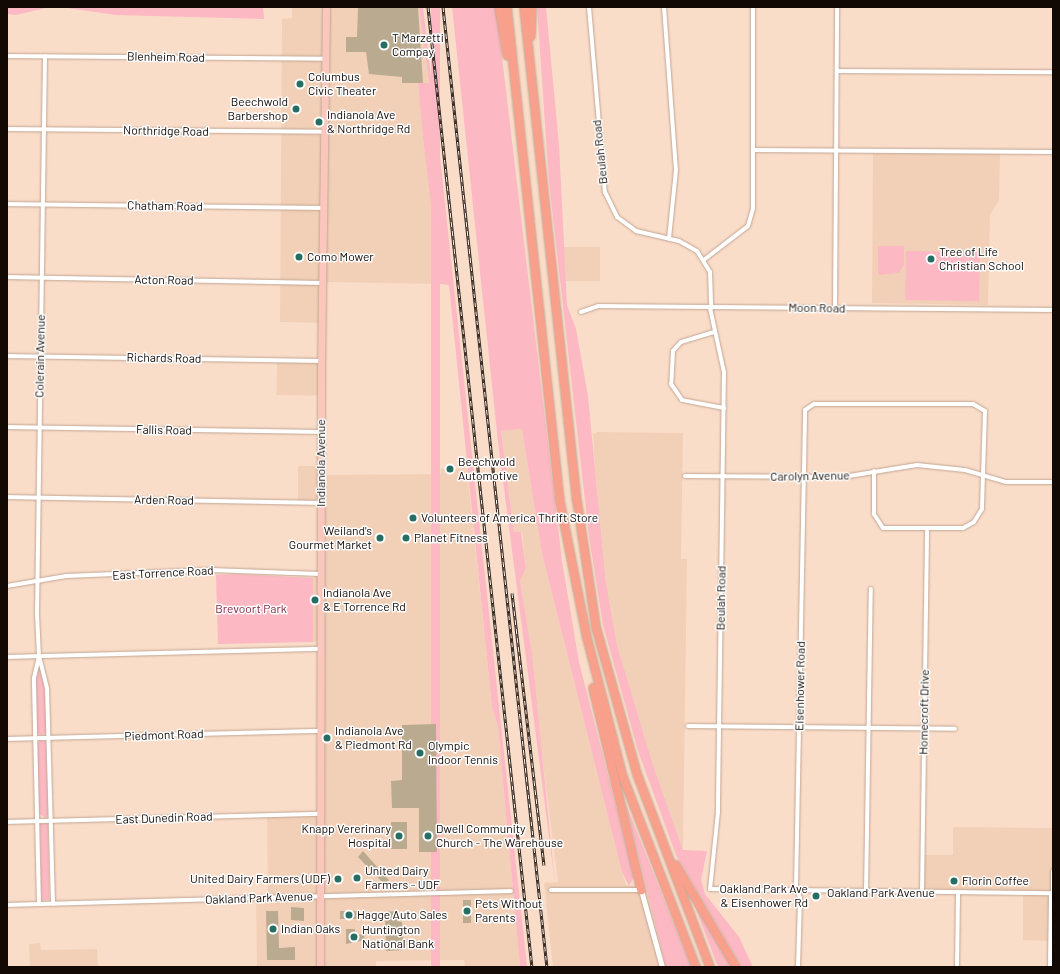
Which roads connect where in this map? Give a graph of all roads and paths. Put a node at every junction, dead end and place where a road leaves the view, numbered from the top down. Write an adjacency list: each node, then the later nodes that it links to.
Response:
1 (326, 7): 12 (main road, Indianola Avenue)
2 (499, 7): 16 (highway)
3 (507, 7): 16 (highway)
4 (524, 7): 15 (highway)
5 (532, 7): 15 (highway)
6 (590, 7): 26 (street, Beulah Road)
7 (664, 7): 26 (street)
8 (753, 7): 20 (street)
9 (837, 7): 13 (street)
10 (7, 56): 11 (street, Blenheim Road)
11 (46, 56): 12 (street, Blenheim Road); 18 (street, Colerain Avenue)
12 (326, 59): 19 (main road, Indianola Avenue)
13 (837, 71): 14 (street); 21 (street)
14 (1053, 72)
15 (531, 81): 75 (highway)
16 (518, 106): 57 (highway)
17 (7, 129): 18 (street, Northridge Road)
18 (44, 130): 19 (street, Northridge Road); 24 (street, Colerain Avenue)
19 (324, 132): 25 (main road, Indianola Avenue)
20 (753, 150): 21 (street); 27 (street)
21 (836, 151): 22 (street); 32 (street)
22 (1053, 152)
23 (7, 204): 24 (street, Chatham Road)
24 (43, 204): 25 (street, Chatham Road); 29 (street, Colerain Avenue)
25 (323, 208): 30 (main road, Indianola Avenue)
26 (669, 240): 27 (street, Beulah Road)
27 (705, 259): 31 (street, Beulah Road)
28 (7, 277): 29 (street, Acton Road)
29 (41, 278): 30 (street, Acton Road); 37 (street, Colerain Avenue)
30 (322, 283): 38 (main road, Indianola Avenue)
31 (711, 308): 32 (street, Moon Road); 34 (street, Moon Road); 35 (street, Beulah Road)
32 (835, 309): 33 (street, Moon Road)
33 (1053, 310)
34 (581, 312)
35 (714, 332): 39 (street, Beulah Road); 39 (street)
36 (7, 356): 37 (street, Richards Road)
37 (41, 356): 38 (street, Richards Road); 41 (street, Colerain Avenue)
38 (321, 361): 42 (main road, Indianola Avenue)
39 (724, 408): 45 (street, Beulah Road)
40 (7, 427): 41 (street, Fallis Road)
41 (40, 428): 42 (street, Fallis Road); 50 (street, Colerain Avenue)
42 (321, 432): 51 (main road, Indianola Avenue)
43 (874, 470): 46 (street, Carolyn Avenue); 47 (street, Carolyn Avenue); 52 (street)
44 (685, 476): 45 (street, Carolyn Avenue)
45 (723, 476): 46 (street, Carolyn Avenue); 62 (street, Beulah Road)
46 (803, 476): 47 (street, Eisenhower Road); 63 (street, Eisenhower Road)
47 (985, 476): 48 (street, Carolyn Avenue); 52 (street)
48 (1053, 482)
49 (7, 497): 50 (street, Arden Road)
50 (38, 498): 51 (street, Arden Road); 54 (street, Colerain Avenue)
51 (320, 503): 53 (main road, Indianola Avenue)
52 (927, 531): 65 (street, Homecroft Drive)
53 (320, 574): 54 (street, East Torrence Road); 58 (main road, Indianola Avenue)
54 (37, 580): 55 (street, East Torrence Road); 59 (street, Colerain Avenue)
55 (7, 586)
56 (871, 589): 64 (street)
57 (587, 638): 78 (highway); 92 (highway)
58 (320, 649): 59 (street); 67 (main road, Indianola Avenue)
59 (39, 656): 60 (street); 68 (street, Colerain Avenue); 69 (street, Colerain Avenue)
60 (7, 657)
61 (688, 726): 62 (street)
62 (719, 726): 63 (street); 79 (street, Beulah Road)
63 (799, 726): 64 (street); 81 (street, Eisenhower Road)
64 (869, 728): 65 (street); 82 (street)
65 (924, 729): 66 (street); 83 (street, Homecroft Drive)
66 (955, 729)
67 (321, 731): 69 (street, Piedmont Road); 71 (main road, Indianola Avenue)
68 (34, 738): 69 (street, Piedmont Road); 70 (street, Piedmont Road); 74 (street, Colerain Avenue)
69 (48, 738): 72 (street, Colerain Avenue)
70 (7, 739)
71 (321, 814): 72 (street, East Dunedin Road); 86 (main road, Indianola Avenue)
72 (51, 821): 74 (street, East Dunedin Road); 88 (street, Colerain Avenue)
73 (7, 822): 74 (street, East Dunedin Road)
74 (37, 822): 87 (street, Colerain Avenue)
75 (658, 829): 93 (highway); 94 (highway)
76 (1053, 871): 85 (street)
77 (551, 890): 78 (street)
78 (641, 890): 91 (street)
79 (710, 890): 81 (street, Oakland Park Avenue)
80 (511, 891): 86 (street, Oakland Park Avenue)
81 (798, 892): 82 (street, Oakland Park Avenue); 95 (street, Eisenhower Road)
82 (866, 893): 83 (street, Oakland Park Avenue)
83 (922, 893): 84 (street, Oakland Park Avenue)
84 (958, 893): 85 (street, Oakland Park Avenue); 96 (street)
85 (1052, 893): 97 (street)
86 (321, 896): 88 (street, Oakland Park Avenue); 90 (main road, Indianola Avenue)
87 (39, 904): 88 (street, Oakland Park Avenue); 89 (street, Oakland Park Avenue)
88 (53, 904)
89 (7, 905)
90 (320, 967)
91 (662, 967)
92 (696, 967)
93 (710, 967)
94 (736, 967)
95 (798, 967)
96 (957, 967)
97 (1050, 967)

